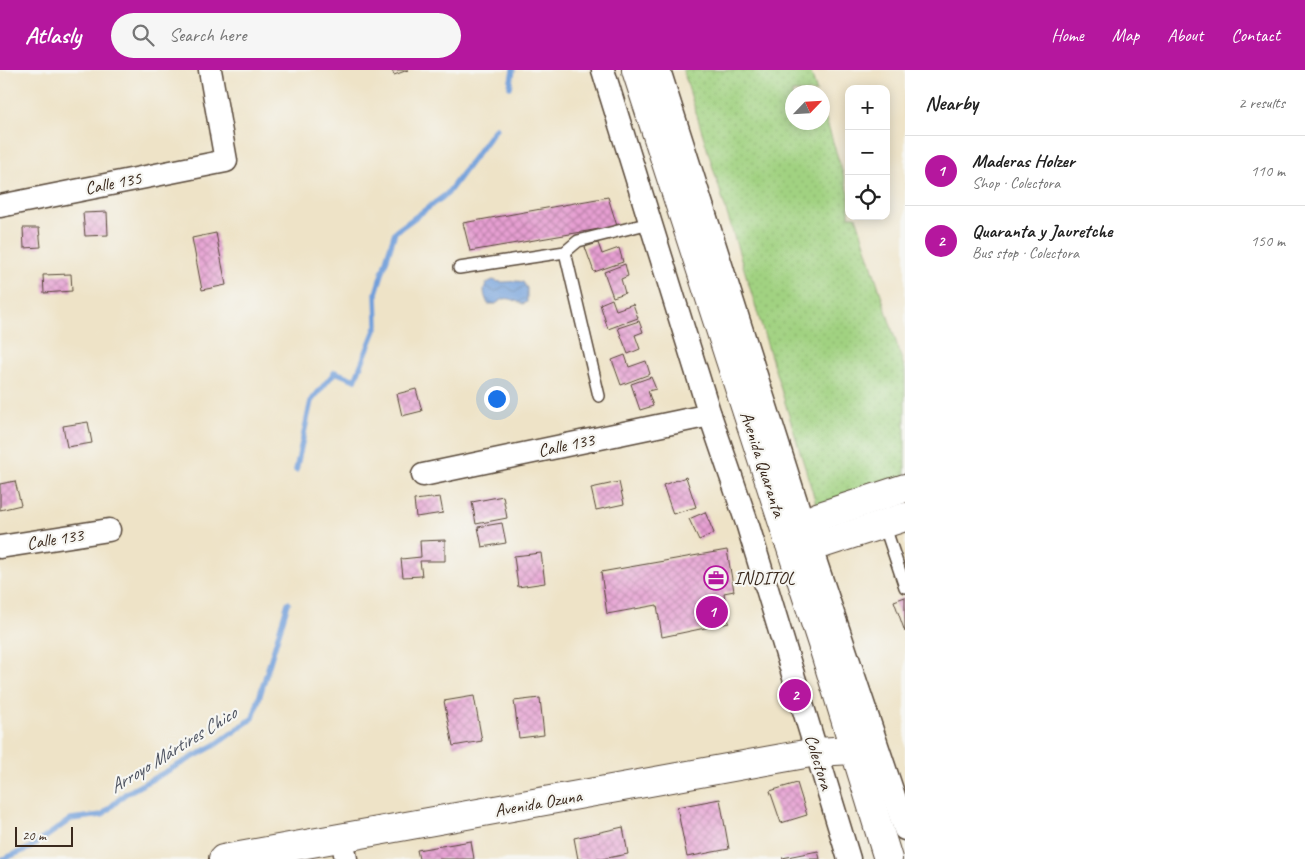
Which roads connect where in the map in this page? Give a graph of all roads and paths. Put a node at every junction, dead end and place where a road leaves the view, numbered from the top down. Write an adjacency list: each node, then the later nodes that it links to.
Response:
1 (210, 70): 5 (street, Calle 135)
2 (603, 70): 6 (street, Colectora)
3 (636, 70): 12 (main road, Avenida Quaranta)
4 (659, 70): 10 (street)
5 (0, 206)
6 (650, 223): 7 (lane); 11 (street, Colectora)
7 (565, 252): 8 (lane); 9 (lane)
8 (459, 268)
9 (599, 396)
10 (764, 400): 12 (street); 17 (street)
11 (710, 415): 13 (street, Calle 133); 19 (street, Colectora)
12 (750, 425): 17 (main road, Avenida Quaranta)
13 (423, 475)
14 (905, 488): 17 (main road)
15 (895, 520): 17 (main road); 20 (lane)
16 (109, 530): 18 (street, Calle 133)
17 (800, 536): 19 (street); 21 (main road, Avenida Quaranta); 23 (street)
18 (0, 547)
19 (755, 549): 22 (street, Colectora)
20 (905, 587)
21 (853, 750): 22 (main road, Avenida Ozuna); 28 (main road, Avenida Quaranta)
22 (816, 752): 25 (main road, Avenida Ozuna); 27 (street, Colectora)
23 (900, 796): 24 (street)
24 (905, 829)
25 (344, 849): 26 (main road, Avenida Ozuna)
26 (223, 859)
27 (850, 859)
28 (888, 859)

